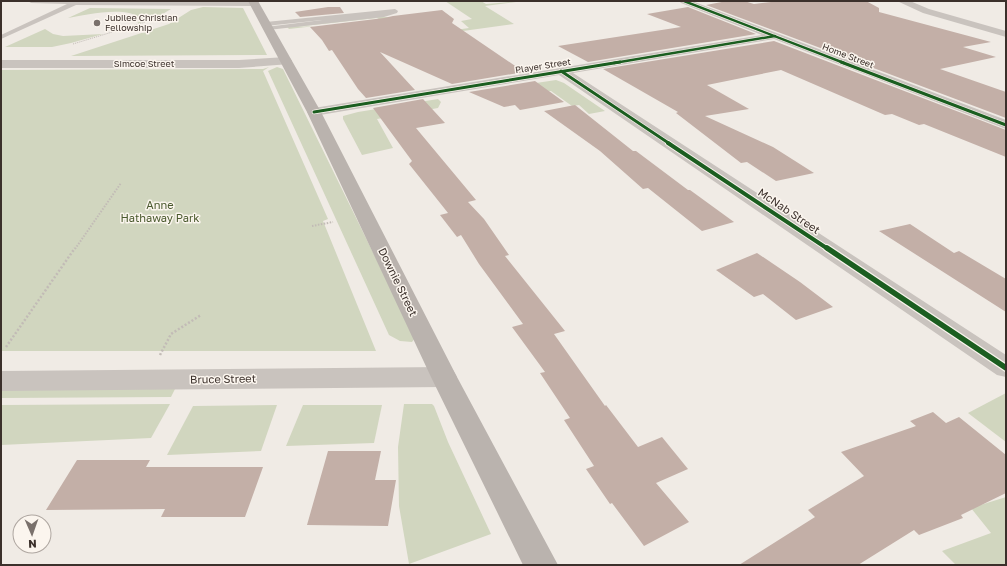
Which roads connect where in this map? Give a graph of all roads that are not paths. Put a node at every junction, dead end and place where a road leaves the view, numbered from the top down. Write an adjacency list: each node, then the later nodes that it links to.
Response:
1 (31, 1): 5 (lane)
2 (684, 1): 8 (street, Home Street)
3 (902, 1): 7 (street)
4 (254, 2): 5 (lane); 6 (main road, Downie Street)
5 (74, 3): 9 (lane)
6 (267, 26): 6 (lane); 10 (main road, Downie Street)
7 (1006, 34)
8 (775, 36): 12 (street, Player Street); 14 (street, Home Street)
9 (1, 37)
10 (286, 61): 11 (street, Simcoe Street); 13 (main road, Downie Street)
11 (1, 64)
12 (561, 71): 13 (street, Player Street); 15 (street, McNab Street)
13 (314, 112): 16 (main road, Downie Street)
14 (1006, 125)
15 (1006, 368)
16 (444, 377): 17 (street, Bruce Street); 18 (main road, Downie Street)
17 (1, 381)
18 (541, 565)

